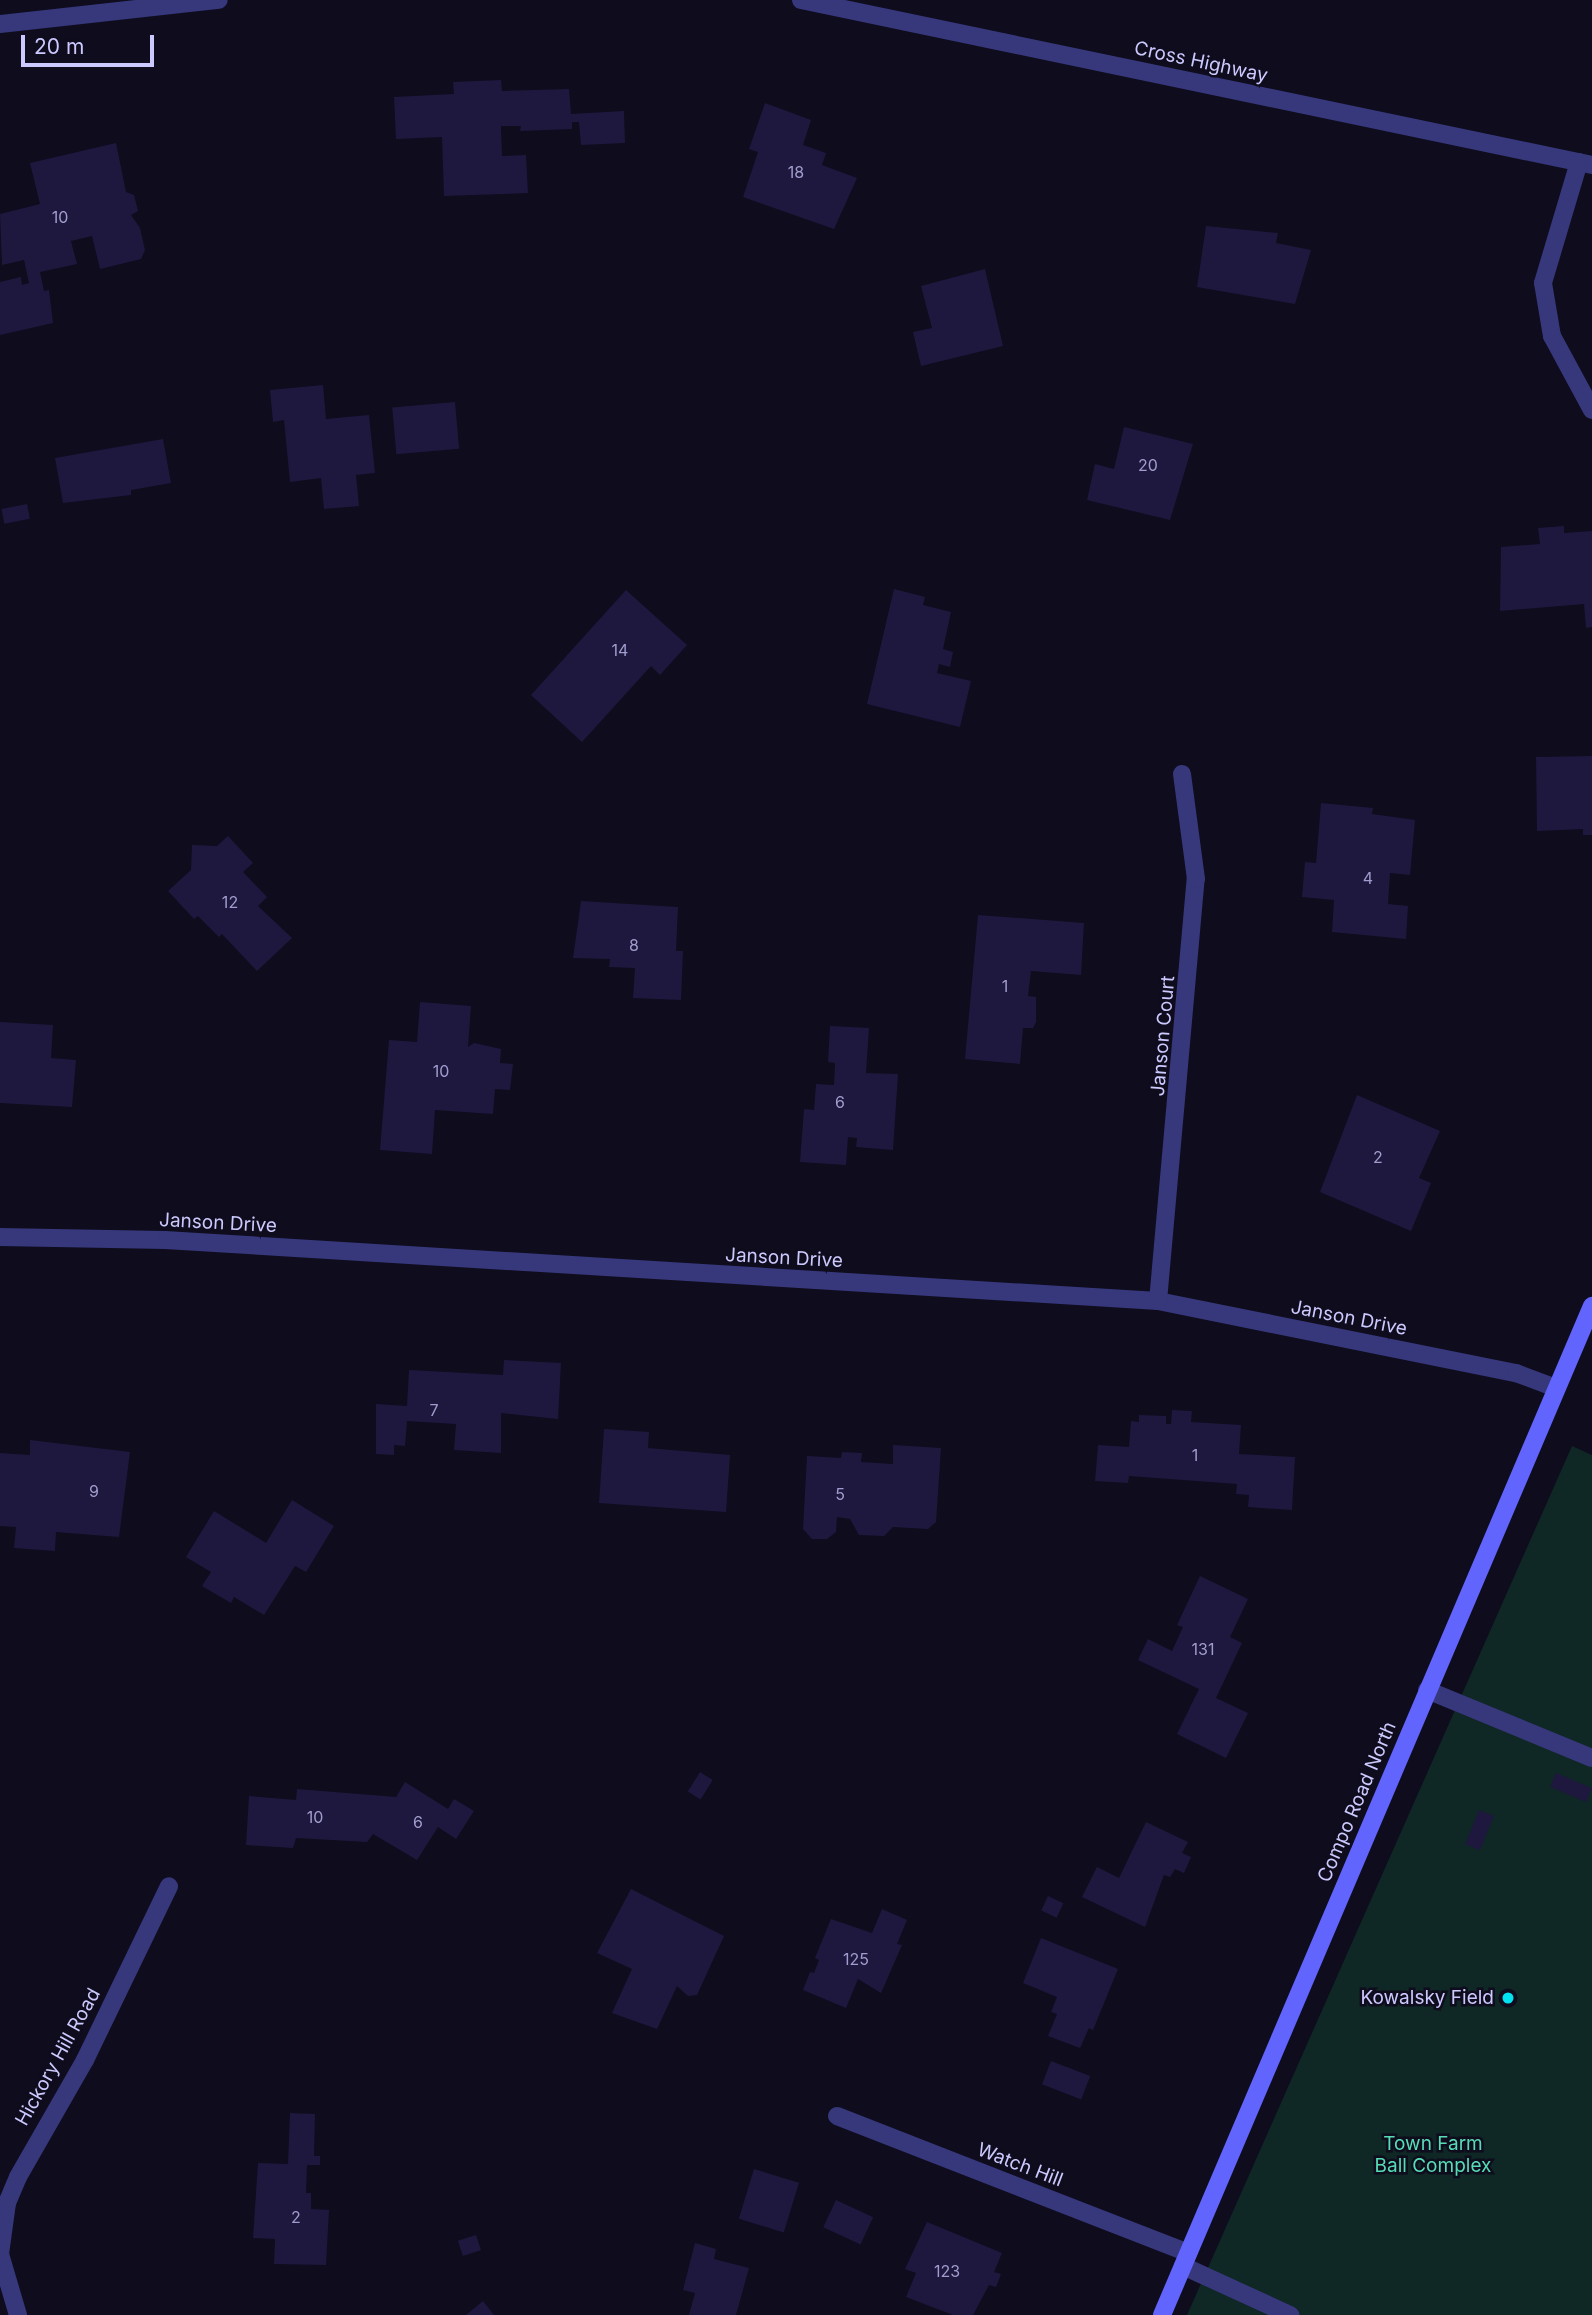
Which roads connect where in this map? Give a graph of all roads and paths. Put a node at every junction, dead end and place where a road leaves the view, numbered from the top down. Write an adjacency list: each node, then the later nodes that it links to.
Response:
1 (219, 0): 3 (street)
2 (802, 0): 4 (street, Cross Highway)
3 (0, 23)
4 (1585, 164): 5 (street)
5 (1592, 410)
6 (1182, 775): 8 (street, Janson Court)
7 (0, 1237): 8 (street, Janson Drive)
8 (1157, 1301): 10 (street, Janson Drive)
9 (1592, 1306): 10 (main road, Compo Road North)
10 (1556, 1388): 11 (main road, Compo Road North)
11 (1427, 1690): 12 (street); 16 (main road, Compo Road North)
12 (1592, 1758)
13 (169, 1886): 15 (street, Hickory Hill Road)
14 (837, 2116): 16 (street, Watch Hill)
15 (0, 2254): 17 (street, Hickory Hill Road)
16 (1186, 2259): 18 (main road, Compo Road North); 19 (street, Watch Hill)
17 (18, 2315)
18 (1162, 2315)
19 (1290, 2315)

